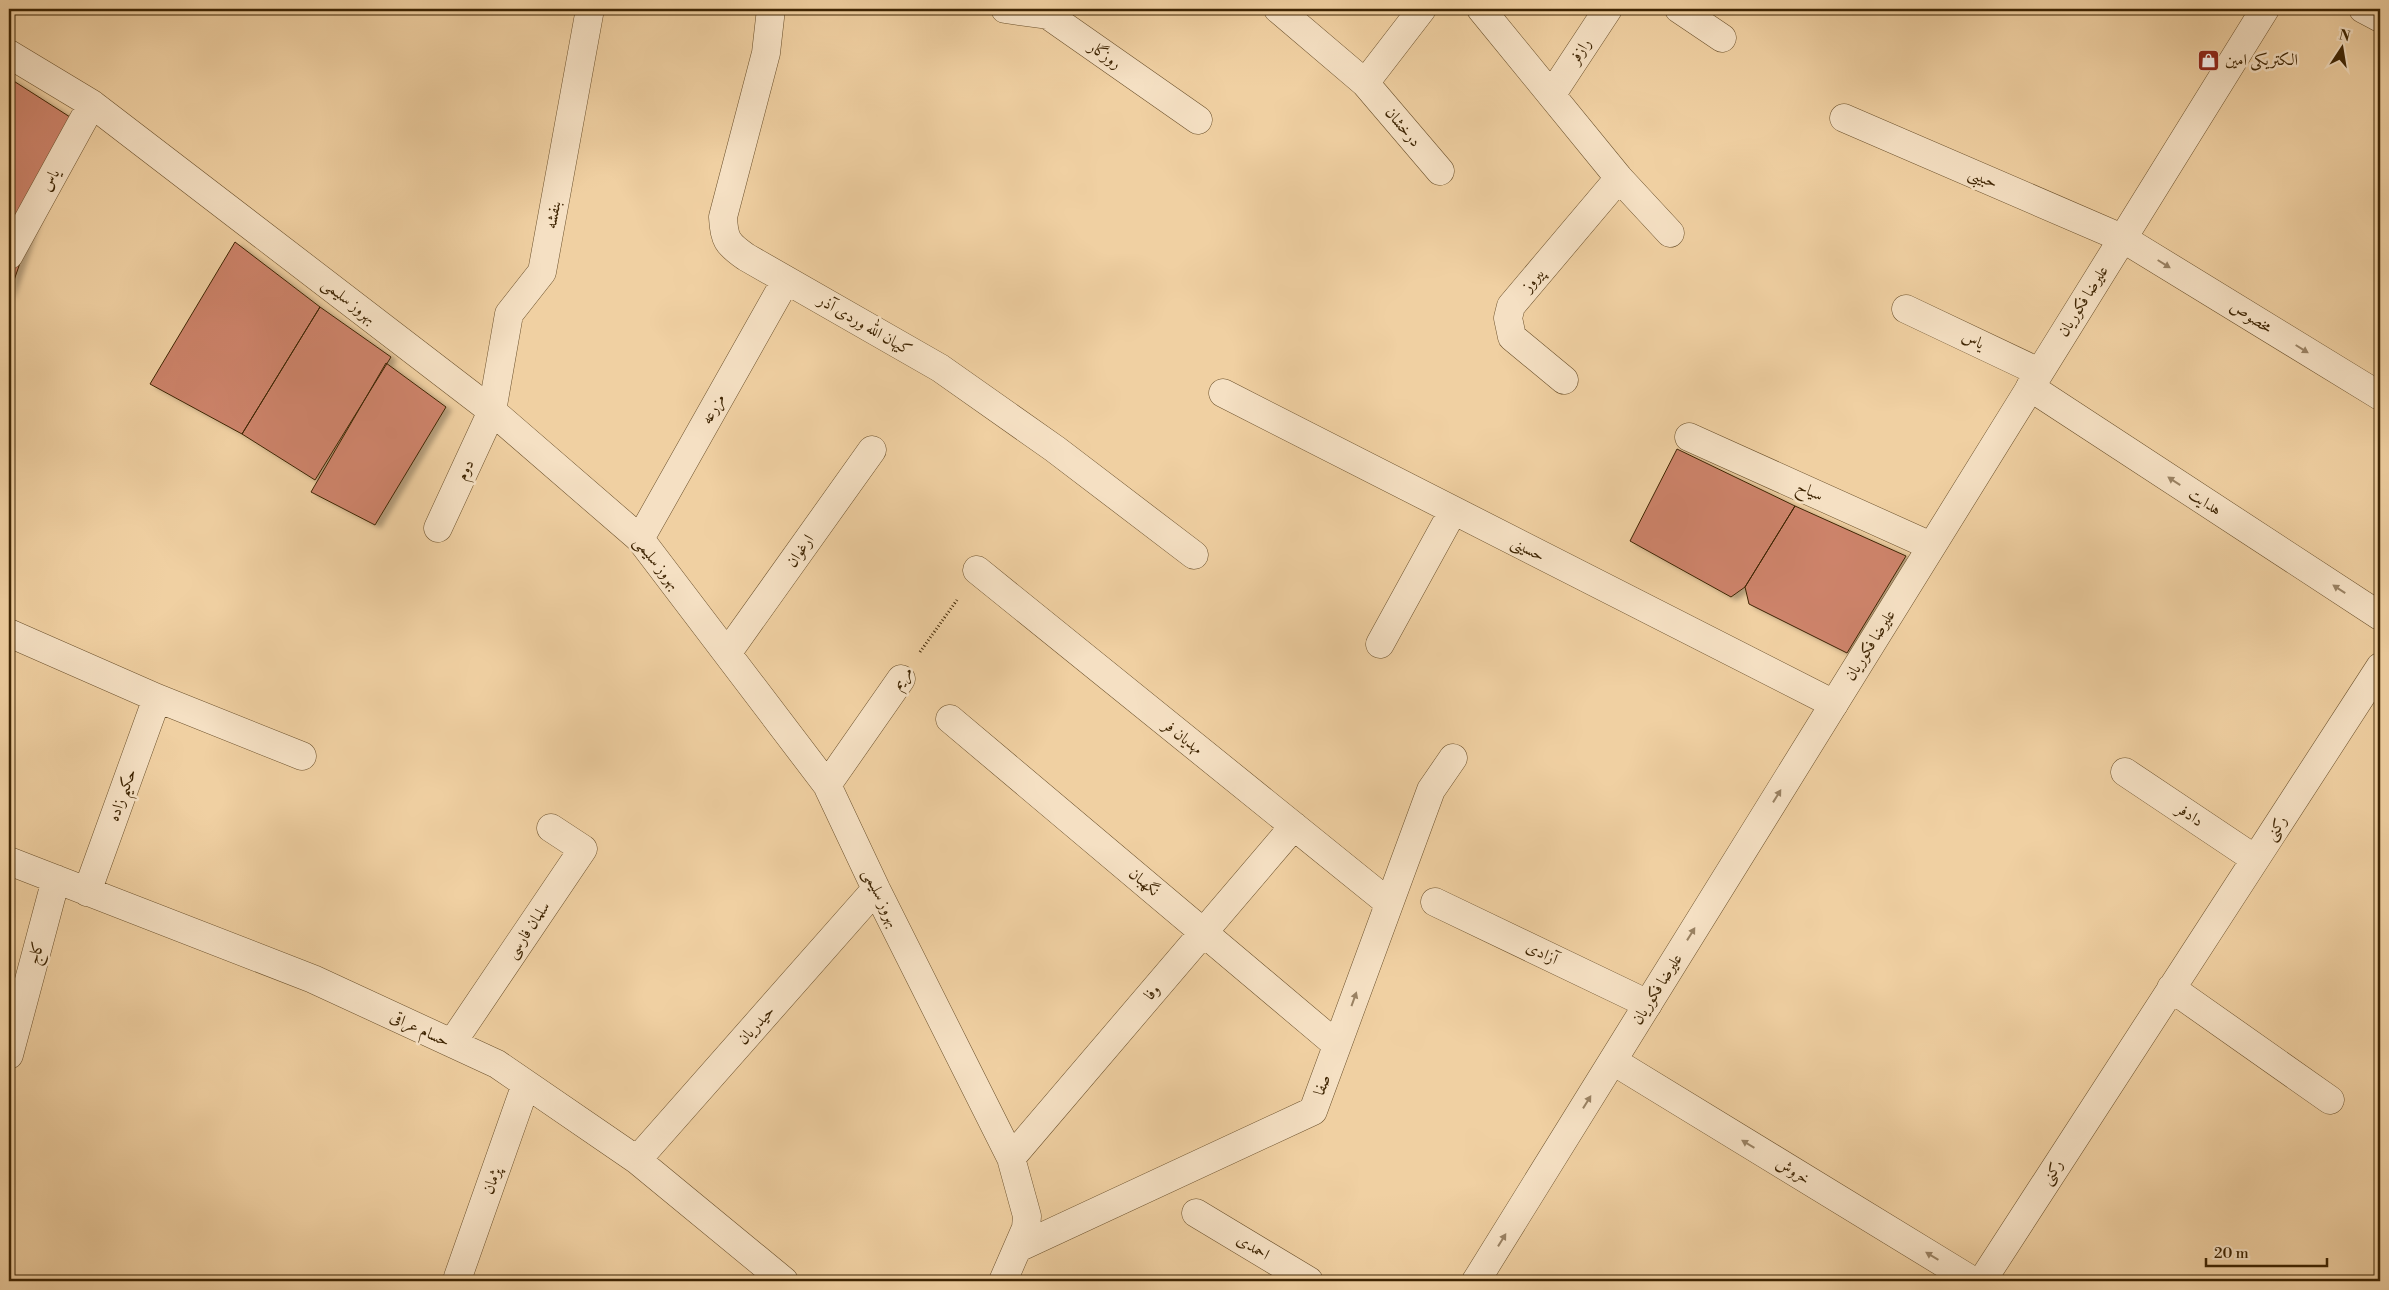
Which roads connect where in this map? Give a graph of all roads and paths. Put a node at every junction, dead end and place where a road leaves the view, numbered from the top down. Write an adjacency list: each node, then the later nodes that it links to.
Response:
1 (590, 9): 30 (street, بنفشه)
2 (771, 9): 24 (street, کیهان الله وردی آذر)
3 (1005, 9): 18 (street, روزگار)
4 (1278, 9): 14 (street, درخشان)
5 (1422, 9): 14 (street)
6 (1481, 9): 15 (street)
7 (1608, 9): 15 (street, رازفر)
8 (1679, 9): 12 (street)
9 (2264, 9): 22 (street, علیرضا فکوریان)
10 (2363, 9): 11 (street)
11 (2380, 18)
12 (1722, 38)
13 (9, 54): 16 (street, بهروز سلیمی)
14 (1365, 83): 19 (street, درخشان)
15 (1552, 94): 20 (street)
16 (92, 104): 23 (street, یاس); 30 (street, بهروز سلیمی)
17 (1844, 118): 22 (street, حبیبی)
18 (1198, 120)
19 (1440, 171)
20 (1619, 178): 21 (street); 27 (street, پیروز)
21 (1670, 233)
22 (2122, 238): 26 (street, علیرضا فکوریان); 29 (street, مخصوص, one-way to 29)
23 (9, 255)
24 (786, 280): 35 (street, مزرعه); 37 (street, کیهان الله وردی آذر)
25 (1906, 309): 26 (street, یاس)
26 (2035, 379): 36 (street, علیرضا فکوریان); 39 (street, هدایت, one-way to 26)
27 (1564, 380)
28 (1223, 393): 33 (street, حسینی)
29 (2380, 396)
30 (492, 412): 34 (street, دوم); 35 (street, بهروز سلیمی)
31 (1689, 436): 36 (street, سیاح)
32 (872, 450): 42 (street, ارغوان)
33 (1453, 511): 41 (street); 46 (street, حسینی)
34 (438, 528)
35 (640, 539): 42 (street, بهروز سلیمی)
36 (1932, 546): 46 (street, علیرضا فکوریان)
37 (1194, 555)
38 (977, 570): 44 (path, مریم); 52 (street, مهدیان فر)
39 (2380, 616)
40 (9, 633): 45 (street)
41 (1380, 644)
42 (728, 652): 51 (street, بهروز سلیمی)
43 (2380, 667): 54 (street, رکنی)
44 (901, 679): 51 (street, مریم)
45 (157, 698): 48 (street); 58 (street, حکیم زاده)
46 (1834, 704): 63 (street, علیرضا فکوریان, one-way to 46)
47 (950, 720): 61 (street, نگهبان)
48 (302, 756)
49 (1453, 758): 59 (street, صفا)
50 (2126, 772): 54 (street, دادفر)
51 (827, 785): 57 (street, بهروز سلیمی)
52 (1294, 826): 59 (street, مهدیان فر); 61 (street, وفا)
53 (551, 828): 64 (street, سلمان فارسی)
54 (2256, 859): 62 (street, رکنی)
55 (9, 861): 56 (street, حسام عراقی)
56 (56, 880): 58 (street, حسام عراقی); 66 (street, کاج)
57 (876, 889): 70 (street, بهروز سلیمی); 71 (street, حیدریان)
58 (87, 892): 64 (street, حسام عراقی)
59 (1389, 902): 65 (street, صفا, one-way to 59)
60 (1436, 902): 63 (street, آزادی)
61 (1204, 932): 65 (street, نگهبان); 70 (street, وفا)
62 (2171, 988): 69 (street); 80 (street, رکنی)
63 (1648, 1004): 67 (street, علیرضا فکوریان)
64 (452, 1043): 68 (street, حسام عراقی)
65 (1337, 1045): 73 (street, صفا)
66 (9, 1055)
67 (1613, 1060): 78 (street, علیرضا فکوریان, one-way to 67); 79 (street, خروش, one-way to 67)
68 (526, 1084): 71 (street, حسام عراقی); 74 (street, پژمان)
69 (2330, 1100)
70 (1011, 1158): 73 (street, بهروز سلیمی)
71 (637, 1160): 75 (street, حسام عراقی)
72 (1196, 1213): 77 (street, احمدی)
73 (1018, 1248): 76 (street, بهروز سلیمی)
74 (458, 1277)
75 (784, 1281)
76 (1003, 1281)
77 (1309, 1281)
78 (1476, 1281)
79 (1973, 1281)
80 (1982, 1281)

